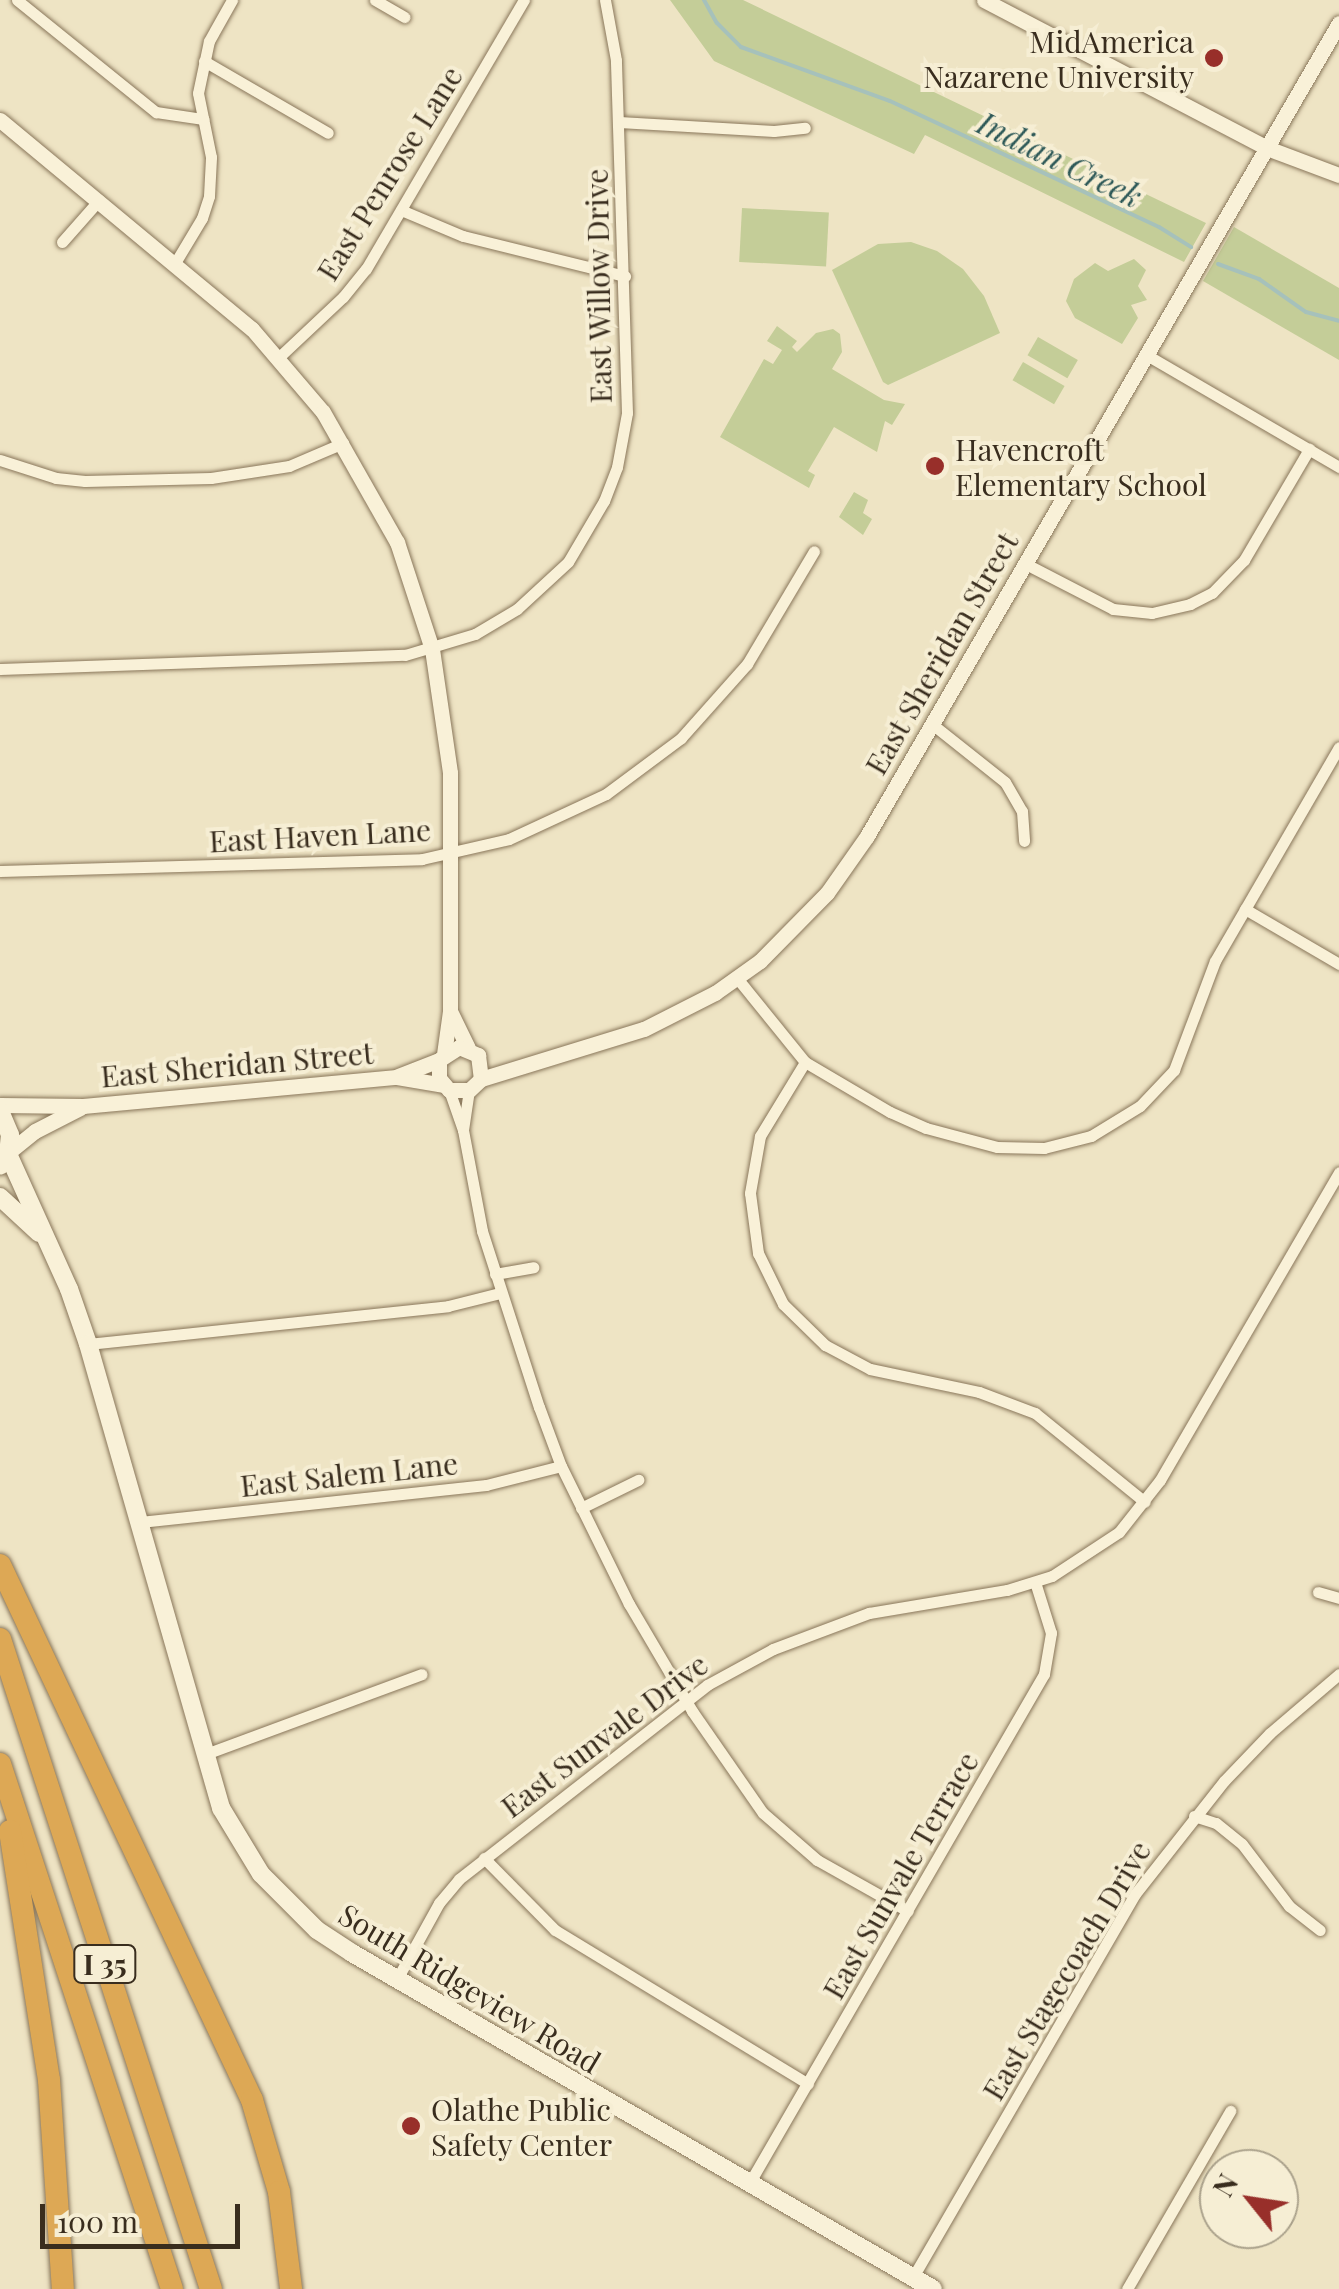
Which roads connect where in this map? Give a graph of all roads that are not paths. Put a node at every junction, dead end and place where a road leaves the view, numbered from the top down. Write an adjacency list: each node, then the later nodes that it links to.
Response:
1 (17, 0): 10 (street)
2 (232, 0): 9 (street)
3 (375, 0): 7 (street)
4 (524, 0): 18 (street, East Penrose Lane)
5 (604, 0): 12 (street, East Willow Drive)
6 (984, 0): 15 (street)
7 (404, 17)
8 (1339, 22): 15 (street, East Sheridan Street)
9 (204, 61): 10 (street); 14 (street)
10 (203, 119): 20 (street)
11 (0, 120): 17 (street)
12 (619, 122): 13 (street); 21 (street, East Willow Drive)
13 (804, 128)
14 (328, 132)
15 (1267, 148): 16 (street); 22 (street, East Sheridan Street)
16 (1339, 176)
17 (99, 200): 19 (street); 20 (street)
18 (401, 210): 21 (street); 23 (street, East Penrose Lane)
19 (62, 242)
20 (175, 263): 23 (street)
21 (625, 276): 30 (street, East Willow Drive)
22 (1145, 354): 25 (street); 29 (street, East Sheridan Street)
23 (278, 358): 24 (street)
24 (343, 443): 26 (street); 30 (street)
25 (1309, 449): 27 (street); 29 (street)
26 (0, 460)
27 (1339, 467)
28 (814, 551): 35 (street, East Haven Lane)
29 (1024, 563): 32 (street, East Sheridan Street)
30 (432, 650): 31 (street, East Willow Drive); 35 (street)
31 (0, 669)
32 (932, 724): 34 (street); 39 (street, East Sheridan Street)
33 (1339, 747): 37 (street)
34 (1024, 841)
35 (451, 853): 36 (street, East Haven Lane); 40 (street)
36 (0, 871)
37 (1245, 909): 38 (street); 43 (street)
38 (1339, 964)
39 (737, 978): 43 (street); 44 (street, East Sheridan Street)
40 (450, 1011): 41 (street); 42 (street)
41 (473, 1052): 42 (street, East Sheridan Street); 44 (street, East Sheridan Street); 46 (street)
42 (442, 1057): 45 (street, East Sheridan Street); 47 (street)
43 (805, 1062): 61 (street)
44 (519, 1064): 46 (street, East Sheridan Street)
45 (396, 1077): 47 (street, East Sheridan Street); 48 (street, East Sheridan Street)
46 (475, 1085): 47 (street, East Sheridan Street); 50 (street)
47 (446, 1088): 50 (street)
48 (83, 1106): 49 (street, East Sheridan Street); 51 (street, East Sheridan Street)
49 (0, 1108): 51 (main road, South Ridgeview Road)
50 (462, 1130): 56 (street)
51 (6, 1157): 54 (main road, South Ridgeview Road)
52 (1339, 1172): 61 (street, East Sunvale Drive)
53 (0, 1198): 54 (main road, South Ridgeview Road)
54 (46, 1240): 58 (main road, South Ridgeview Road)
55 (533, 1267): 56 (street)
56 (494, 1274): 57 (street)
57 (500, 1294): 58 (street); 59 (street)
58 (88, 1344): 63 (main road, South Ridgeview Road)
59 (561, 1466): 62 (street); 63 (street, East Salem Lane)
60 (638, 1480): 62 (street)
61 (1145, 1502): 65 (street, East Sunvale Drive)
62 (581, 1508): 71 (street)
63 (140, 1522): 72 (main road, South Ridgeview Road)
64 (0, 1564): 86 (highway)
65 (1035, 1582): 71 (street, East Sunvale Drive); 76 (street, East Sunvale Terrace)
66 (1318, 1592): 67 (street)
67 (1339, 1598)
68 (0, 1640): 85 (highway, I 35)
69 (422, 1674): 72 (street)
70 (1339, 1674): 74 (street, East Stagecoach Drive)
71 (686, 1700): 75 (street, East Sunvale Drive); 76 (street)
72 (203, 1755): 78 (main road, South Ridgeview Road)
73 (0, 1766): 83 (highway); 84 (highway, I 35)
74 (1194, 1816): 77 (street); 82 (street, East Stagecoach Drive)
75 (484, 1858): 78 (street, East Sunvale Drive); 79 (street)
76 (908, 1911): 79 (street, East Sunvale Terrace)
77 (1320, 1930)
78 (397, 1979): 81 (main road, South Ridgeview Road)
79 (808, 2084): 81 (street, East Sunvale Terrace)
80 (1230, 2112): 88 (street)
81 (750, 2182): 82 (main road, South Ridgeview Road)
82 (913, 2278): 87 (main road, South Ridgeview Road)
83 (63, 2289)
84 (172, 2289)
85 (211, 2289)
86 (291, 2289)
87 (933, 2289)
88 (1127, 2289)

